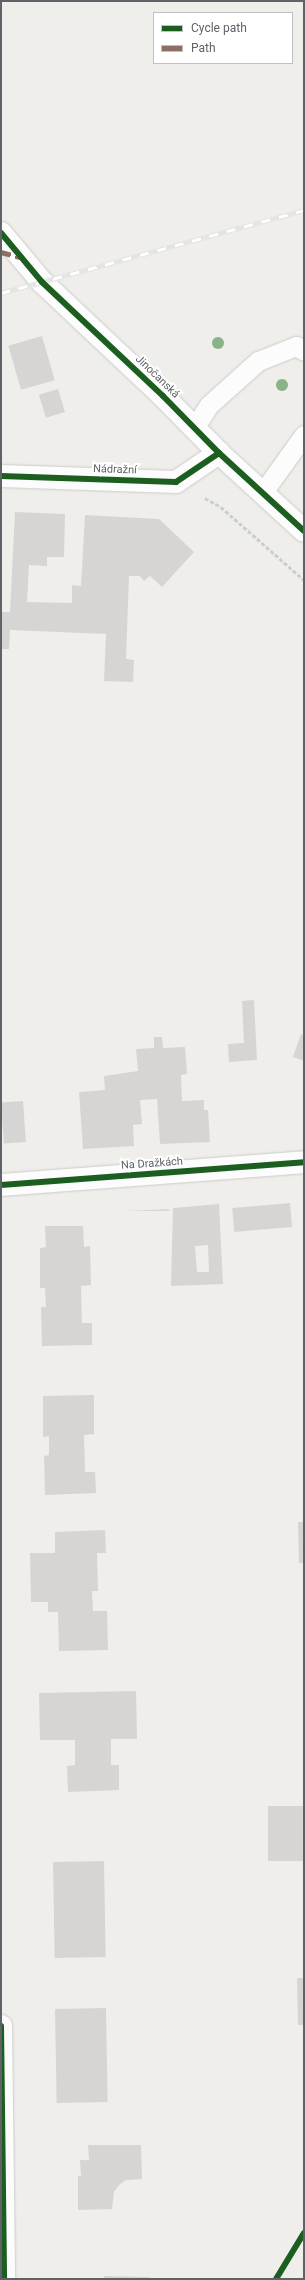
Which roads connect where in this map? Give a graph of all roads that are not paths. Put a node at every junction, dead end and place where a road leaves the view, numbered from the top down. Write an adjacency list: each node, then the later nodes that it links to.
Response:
1 (1, 233): 3 (street, Jinočanská)
2 (304, 350): 3 (lane)
3 (194, 428): 5 (street, Jinočanská)
4 (304, 435): 7 (lane)
5 (219, 453): 6 (street, Nádražní); 7 (street, Jinočanská)
6 (1, 476)
7 (263, 492): 8 (street, Jinočanská)
8 (304, 531)
9 (304, 1162): 10 (street, Na Dražkách)
10 (1, 1185)
11 (1, 2026): 12 (street)
12 (4, 2279)

